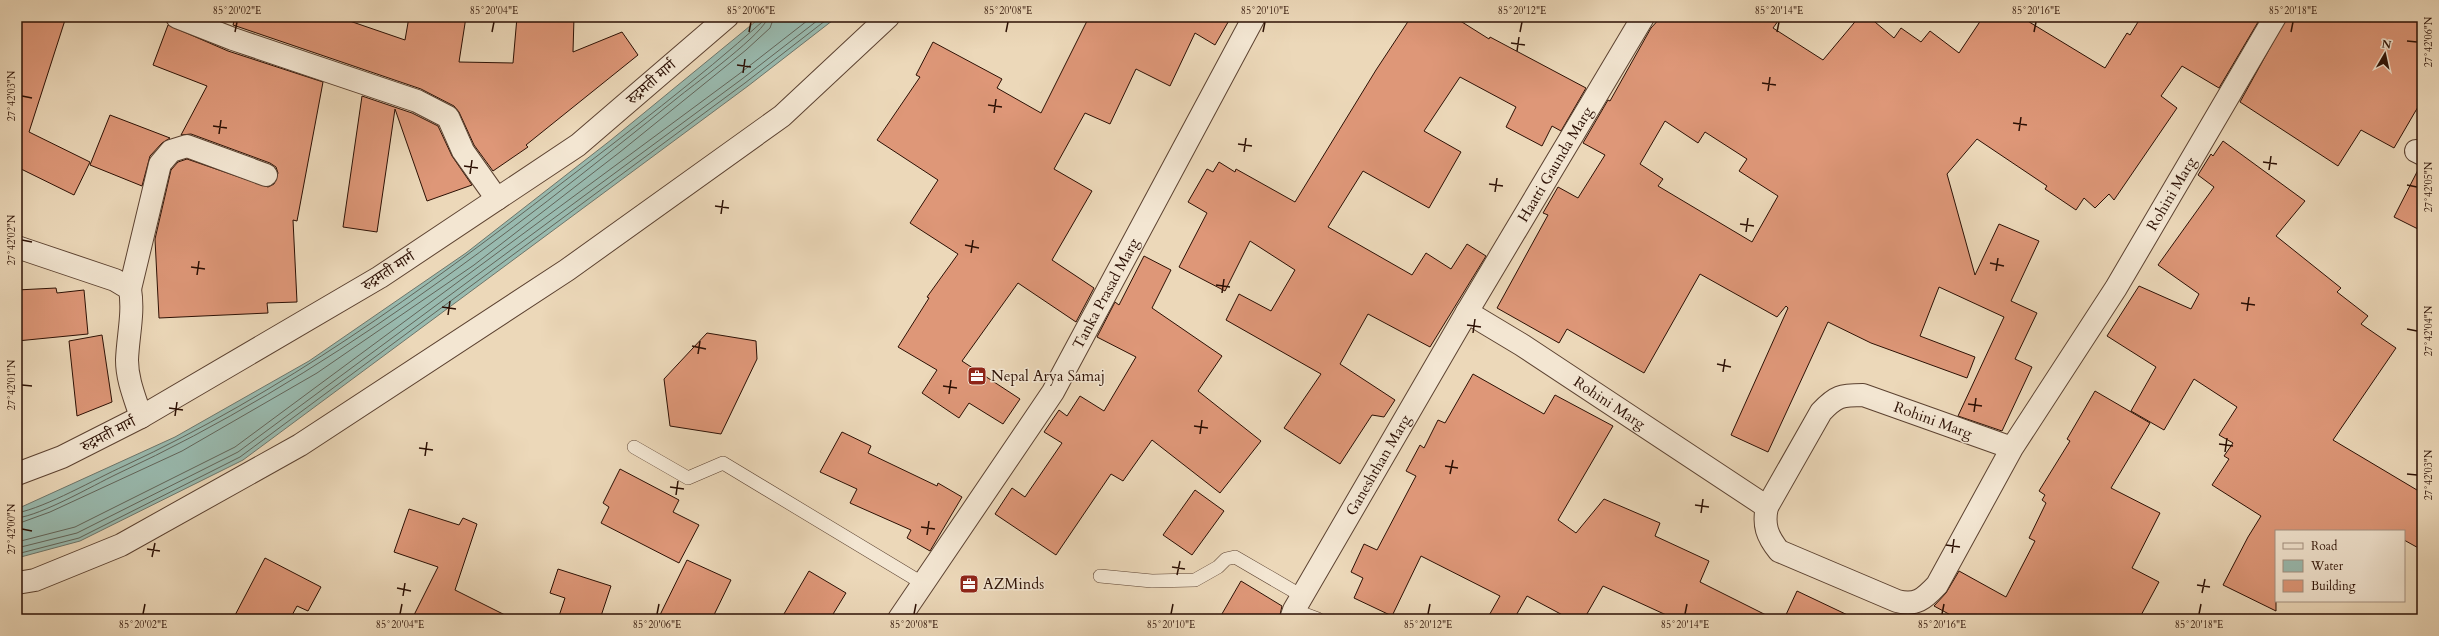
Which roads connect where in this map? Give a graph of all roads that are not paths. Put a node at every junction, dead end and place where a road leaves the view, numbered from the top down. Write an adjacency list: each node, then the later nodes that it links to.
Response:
1 (177, 17): 8 (street)
2 (727, 17): 8 (street, रुद्रमती मार्ग)
3 (888, 17): 18 (street)
4 (1254, 17): 19 (street, Tanka Prasad Marg)
5 (1643, 17): 11 (street, Haatti Gaunda Marg)
6 (2275, 17): 14 (street, Rohini Marg)
7 (266, 175): 10 (street)
8 (497, 199): 12 (street, रुद्रमती मार्ग)
9 (17, 247): 10 (street)
10 (130, 289): 12 (street)
11 (1467, 312): 16 (street, Rohini Marg); 20 (street, Ganeshthan Marg)
12 (141, 417): 15 (street, रुद्रमती मार्ग)
13 (634, 447): 19 (lane)
14 (2012, 448): 16 (street, Rohini Marg); 16 (street)
15 (17, 474)
16 (1767, 506)
17 (1100, 576): 20 (lane)
18 (17, 583)
19 (922, 583): 21 (street, Tanka Prasad Marg)
20 (1296, 608): 22 (lane)
21 (899, 619)
22 (1318, 619)

